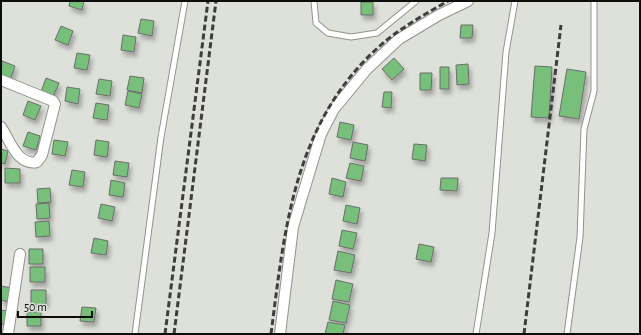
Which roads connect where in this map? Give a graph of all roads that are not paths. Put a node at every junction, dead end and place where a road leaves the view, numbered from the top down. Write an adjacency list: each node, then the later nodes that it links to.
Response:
1 (185, 1): 11 (lane)
2 (314, 1): 3 (lane)
3 (416, 1)
4 (468, 1): 12 (street)
5 (515, 1): 13 (lane)
6 (594, 1): 14 (lane)
7 (1, 80): 8 (street)
8 (1, 127)
9 (20, 254): 10 (street)
10 (8, 334)
11 (135, 334)
12 (280, 334)
13 (476, 334)
14 (567, 334)

